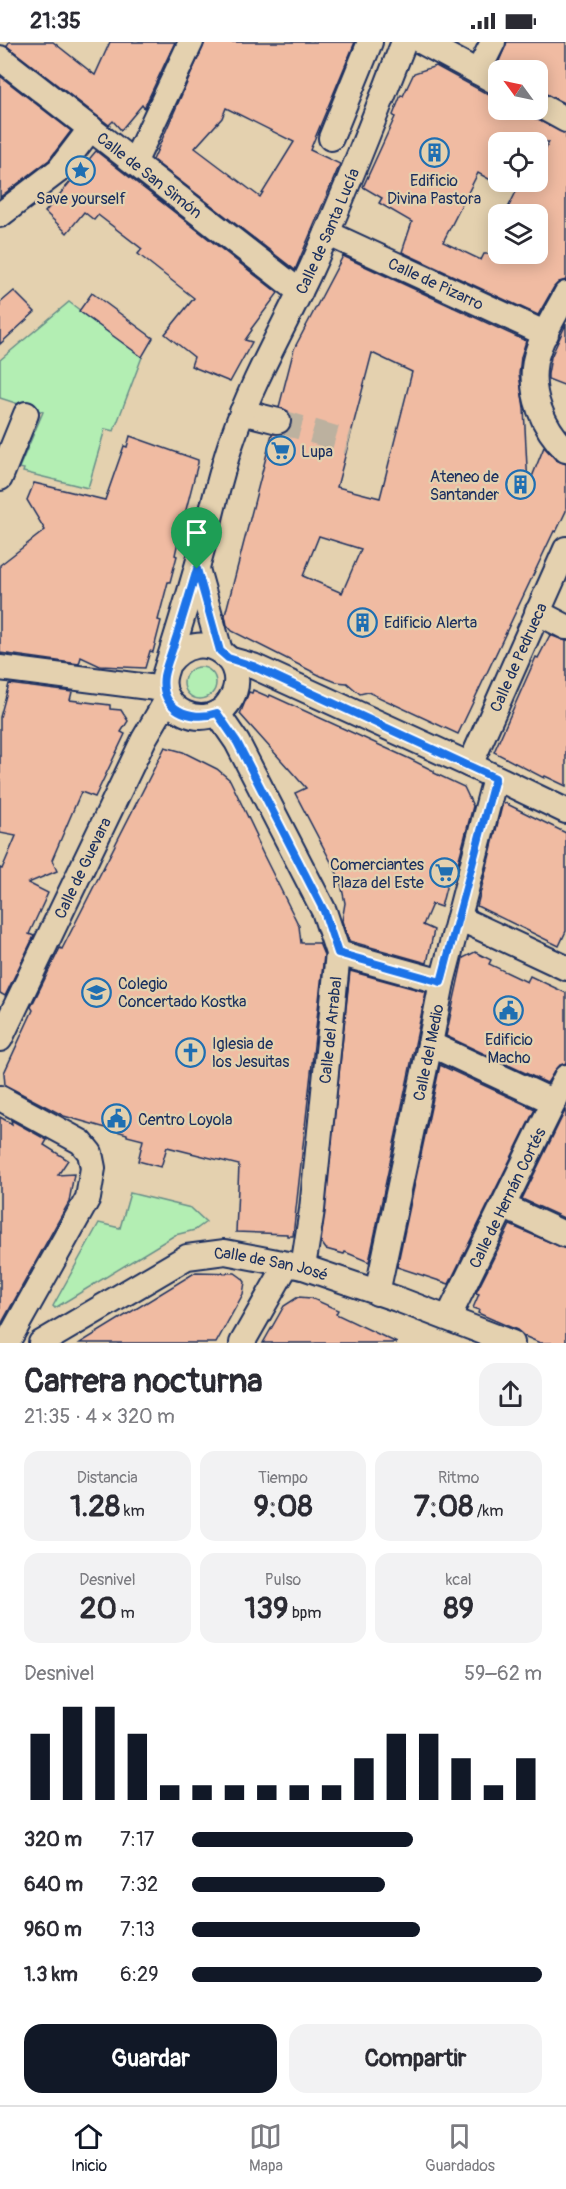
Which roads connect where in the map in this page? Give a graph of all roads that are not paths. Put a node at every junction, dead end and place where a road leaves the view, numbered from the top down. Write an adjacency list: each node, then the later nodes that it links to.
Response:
1 (191, 42): 13 (street)
2 (370, 42): 12 (street)
3 (404, 42): 15 (street, Calle de Santa Lucía)
4 (422, 42): 8 (street)
5 (493, 42): 7 (street)
6 (0, 58): 11 (street, Calle de San Simón)
7 (490, 60)
8 (488, 77)
9 (548, 110): 10 (street)
10 (566, 120)
11 (92, 128): 13 (street, Calle de San Simón); 14 (street)
12 (330, 138)
13 (135, 161): 16 (street, Calle de San Simón)
14 (0, 215)
15 (327, 233): 16 (street, Calle de Santa Lucía); 18 (street, Calle de Pizarro)
16 (300, 292): 19 (street, Calle de Santa Lucía)
17 (566, 294): 18 (street)
18 (546, 334): 22 (street)
19 (242, 412): 21 (street); 25 (street, Calle de Santa Lucía)
20 (26, 414): 23 (street)
21 (278, 421)
22 (566, 450)
23 (0, 478)
24 (566, 549): 26 (street, Calle de Pedrueca)
25 (197, 569): 28 (street); 29 (street, Calle de Santa Lucía)
26 (537, 612): 27 (street); 33 (street, Calle de Pedrueca)
27 (566, 627)
28 (224, 655): 29 (street); 32 (street); 33 (street)
29 (168, 664): 31 (street)
30 (0, 668): 31 (street)
31 (166, 693): 32 (street); 40 (street, Calle de Guevara)
32 (217, 713): 37 (street, Calle del Arrabal)
33 (470, 765): 34 (street)
34 (495, 778): 35 (street); 36 (street, Calle del Medio)
35 (566, 812)
36 (459, 918): 38 (street); 39 (street, Calle del Medio)
37 (338, 953): 39 (street); 47 (street, Calle del Arrabal)
38 (566, 968)
39 (441, 982): 41 (street, Calle del Medio)
40 (0, 1039)
41 (430, 1044): 44 (street); 48 (street, Calle del Medio)
42 (566, 1077): 44 (street, Calle de Hernán Cortés)
43 (0, 1098): 51 (street)
44 (554, 1102): 45 (street, Calle de Hernán Cortés)
45 (503, 1206): 46 (street); 49 (street, Calle de Hernán Cortés)
46 (566, 1235)
47 (295, 1266): 48 (street, Calle de San José); 52 (street, Calle de San José); 53 (street)
48 (376, 1293): 49 (street, Calle de San José)
49 (448, 1318): 50 (street, Calle de San José)
50 (477, 1336): 54 (street, Calle de San José)
51 (7, 1343)
52 (40, 1343)
53 (242, 1343)
54 (512, 1343)

